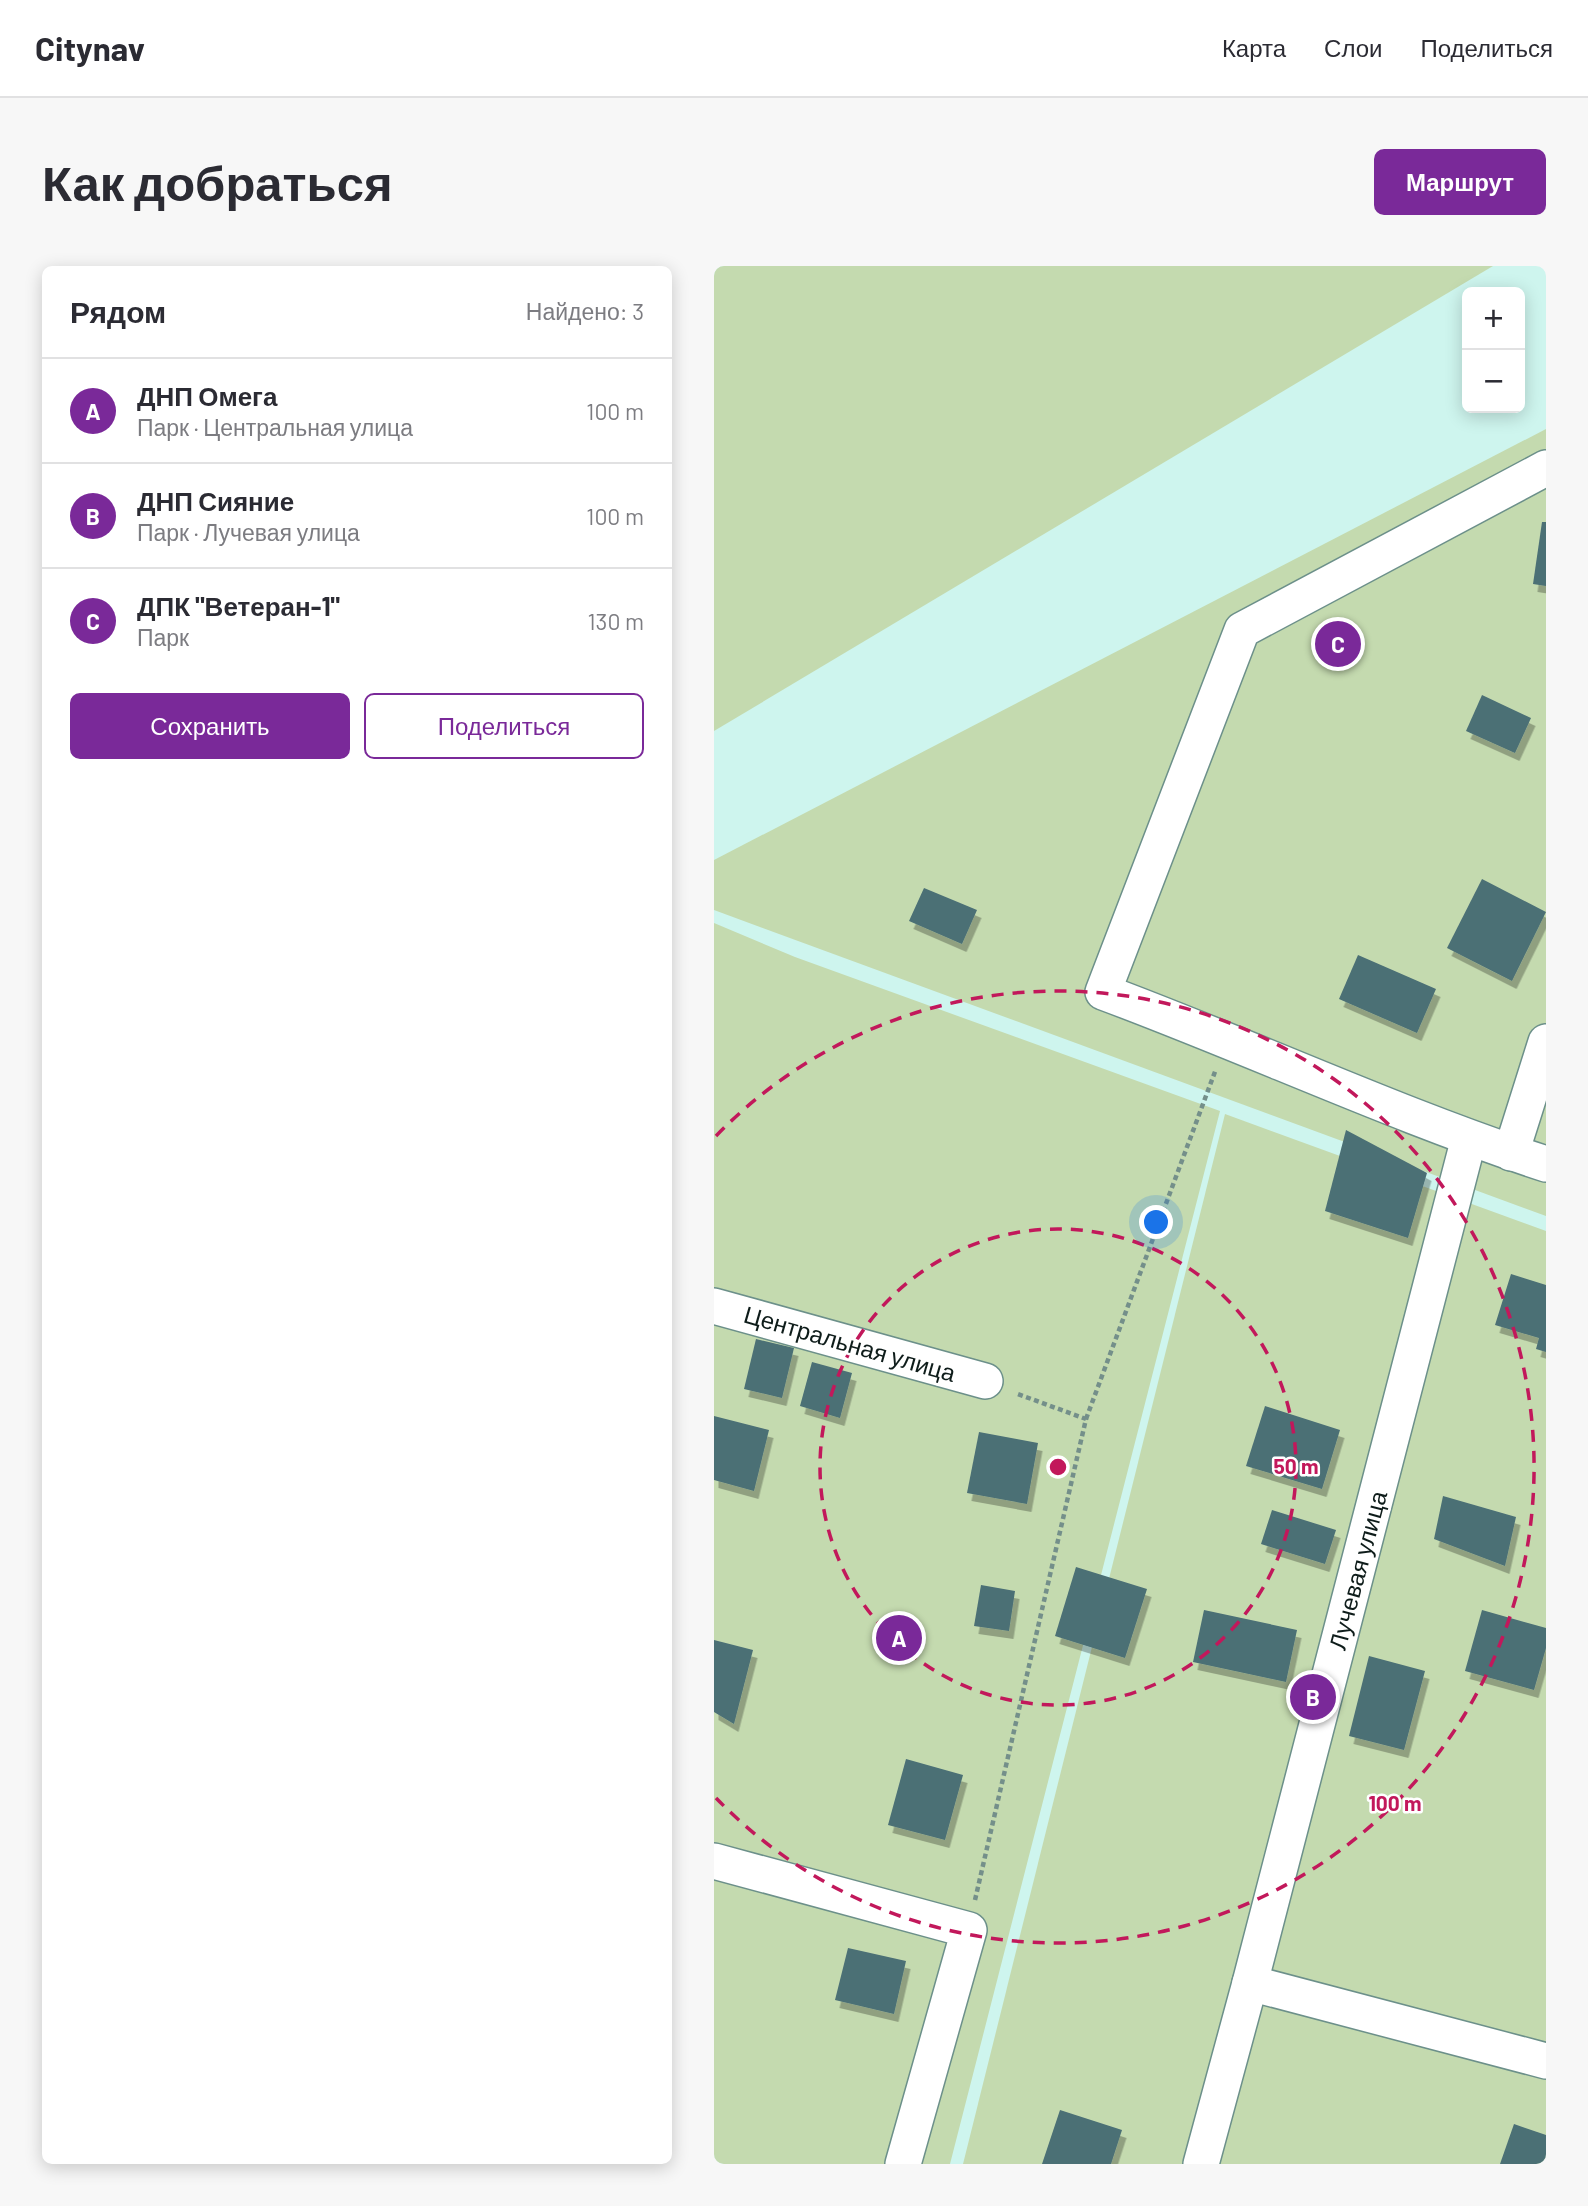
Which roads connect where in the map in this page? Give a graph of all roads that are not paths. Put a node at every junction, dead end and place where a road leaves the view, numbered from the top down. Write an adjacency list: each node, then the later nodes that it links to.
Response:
1 (1546, 468): 3 (street)
2 (1546, 1042): 4 (street)
3 (1469, 1138): 4 (street); 9 (street, Лучевая улица)
4 (1511, 1153): 5 (street)
5 (1546, 1164)
6 (714, 1306): 7 (street, Центральная улица)
7 (985, 1381)
8 (714, 1861): 11 (street)
9 (1250, 1983): 10 (street); 12 (street, Лучевая улица)
10 (1546, 2061)
11 (903, 2164)
12 (1201, 2164)

